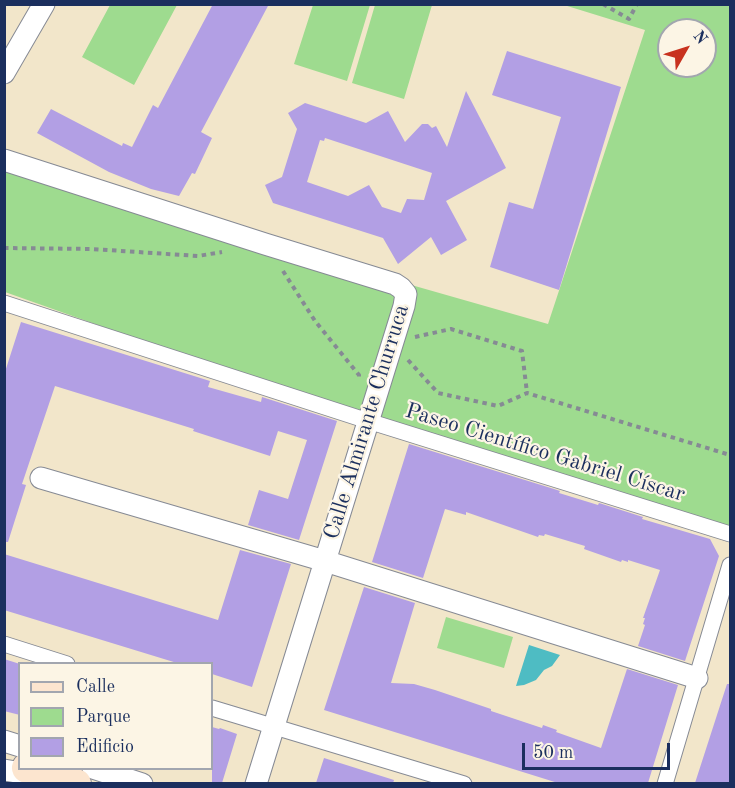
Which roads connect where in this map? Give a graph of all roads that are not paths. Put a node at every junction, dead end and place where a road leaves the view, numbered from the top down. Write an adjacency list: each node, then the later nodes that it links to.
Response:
1 (44, 4): 2 (street)
2 (4, 73)
3 (4, 160): 5 (street, Calle Almirante Churruca)
4 (4, 303): 5 (street, Paseo Científico Gabriel Císcar)
5 (368, 421): 7 (street, Paseo Científico Gabriel Císcar); 8 (street, Calle Almirante Churruca)
6 (41, 478): 8 (street)
7 (730, 534)
8 (325, 561): 12 (street); 14 (street, Calle Almirante Churruca)
9 (730, 566): 12 (street)
10 (4, 644): 11 (street)
11 (65, 662)
12 (697, 678): 22 (street)
13 (213, 708): 14 (street)
14 (273, 727): 20 (street, Calle Almirante Churruca); 21 (street)
15 (33, 770): 18 (main road)
16 (100, 770): 19 (street)
17 (4, 771): 18 (street)
18 (67, 781)
19 (142, 783)
20 (256, 783)
21 (464, 783)
22 (665, 783)

